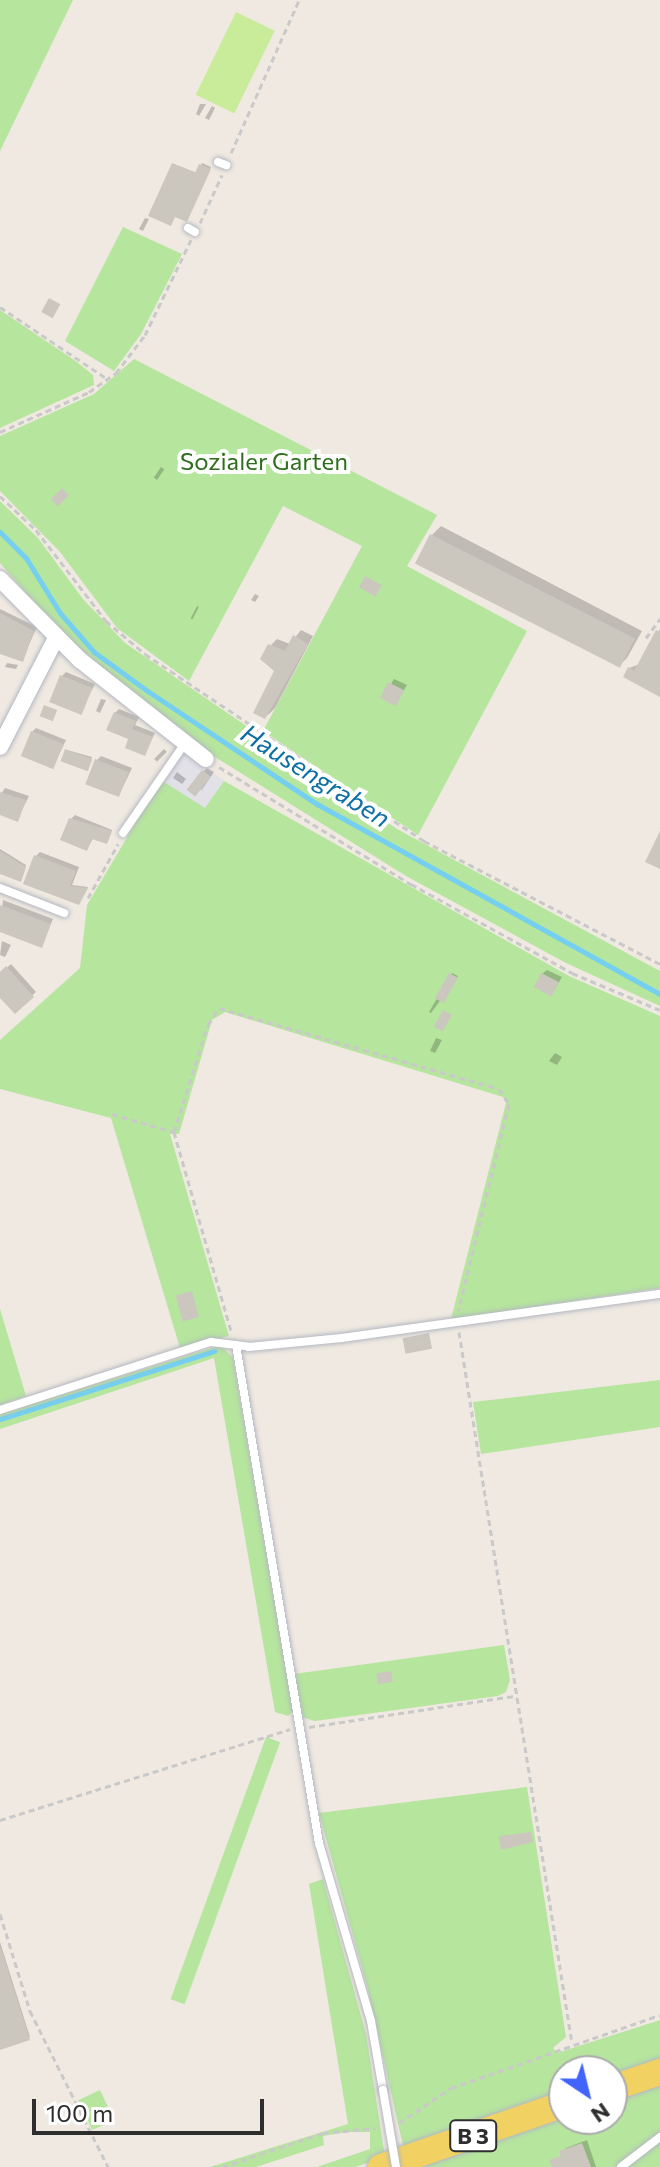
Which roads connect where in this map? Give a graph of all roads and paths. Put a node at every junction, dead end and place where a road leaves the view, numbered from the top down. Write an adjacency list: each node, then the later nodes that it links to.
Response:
1 (299, 0): 3 (path)
2 (0, 307): 3 (path)
3 (109, 380): 4 (path)
4 (0, 432)
5 (0, 496): 17 (path)
6 (0, 579): 8 (street)
7 (660, 619): 9 (path)
8 (56, 638): 10 (street); 11 (street)
9 (646, 638)
10 (185, 743): 12 (street); 13 (lane)
11 (0, 747)
12 (206, 759): 18 (path)
13 (123, 833): 15 (path)
14 (0, 888): 16 (lane)
15 (88, 898)
16 (64, 913)
17 (660, 964)
18 (660, 1010)
19 (112, 1114): 20 (path)
20 (174, 1132): 22 (path); 23 (path)
21 (660, 1294): 22 (lane)
22 (456, 1322): 23 (lane); 25 (path)
23 (236, 1345): 24 (lane); 26 (lane)
24 (0, 1410)
25 (515, 1696): 26 (path); 30 (path)
26 (297, 1728): 27 (path); 38 (lane, bridge)
27 (0, 1820)
28 (0, 1914): 36 (path)
29 (660, 2015): 30 (path)
30 (572, 2043): 31 (path)
31 (556, 2050)
32 (660, 2072): 33 (main road)
33 (628, 2083)
34 (548, 2110): 37 (main road, B 3)
35 (660, 2137): 39 (lane)
36 (108, 2167)
37 (381, 2167)
38 (396, 2167)
39 (621, 2167)

